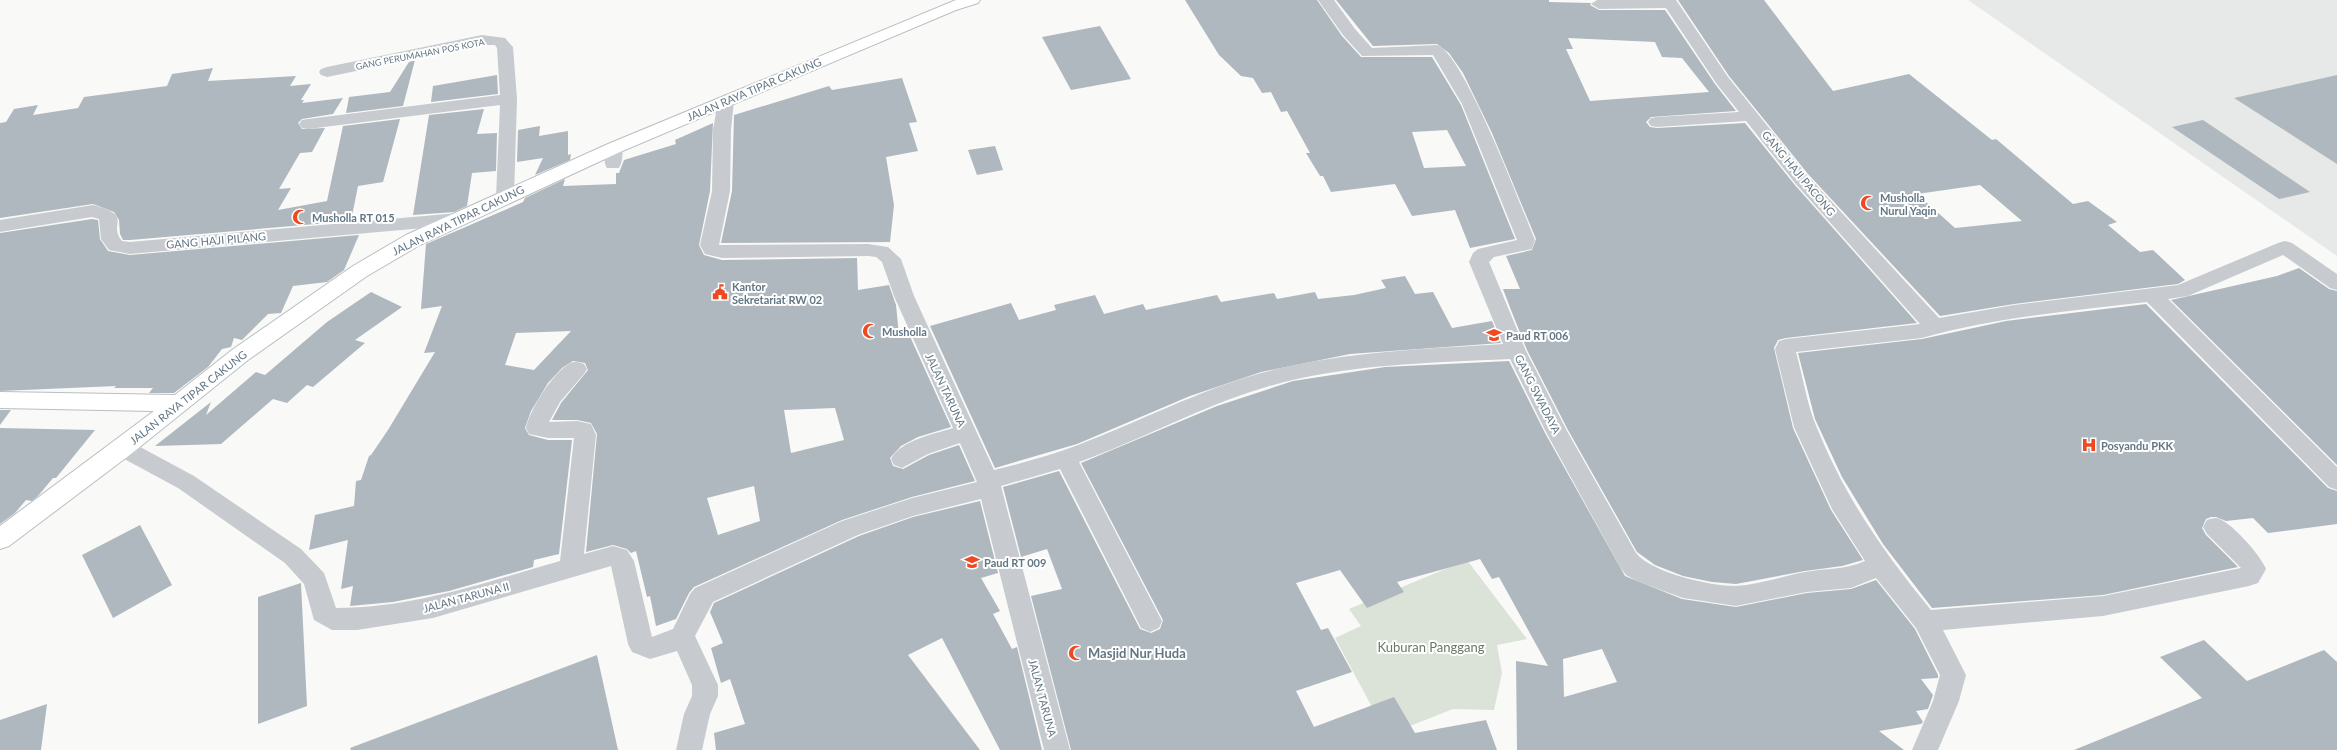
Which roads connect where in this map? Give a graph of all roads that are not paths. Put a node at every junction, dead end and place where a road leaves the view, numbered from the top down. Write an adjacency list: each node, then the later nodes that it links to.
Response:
1 (972, 0): 5 (street, JALAN RAYA TIPAR CAKUNG)
2 (1326, 0): 18 (street, GANG SWADAYA)
3 (1669, 1): 4 (street); 9 (street, GANG HAJI PACONG)
4 (1598, 4)
5 (931, 7): 8 (street, JALAN RAYA TIPAR CAKUNG)
6 (327, 72): 7 (street, GANG PERUMAHAN POS KOTA)
7 (509, 99): 11 (street); 12 (street, GANG PERUMAHAN POS KOTA)
8 (726, 101): 12 (street, JALAN RAYA TIPAR CAKUNG); 22 (street, JALAN TARUNA)
9 (1751, 116): 10 (street); 17 (street, GANG HAJI PACONG)
10 (1657, 122)
11 (308, 124)
12 (505, 197): 13 (street, JALAN RAYA TIPAR CAKUNG)
13 (458, 219): 14 (street, GANG HAJI PILANG); 21 (street, JALAN RAYA TIPAR CAKUNG)
14 (0, 226)
15 (2337, 283): 16 (street)
16 (2151, 294): 17 (street); 26 (street)
17 (1928, 328): 30 (street)
18 (1516, 350): 24 (street); 30 (street, GANG SWADAYA)
19 (577, 369): 31 (street)
20 (0, 400): 21 (street)
21 (178, 403): 23 (street, JALAN RAYA TIPAR CAKUNG)
22 (965, 432): 25 (street); 27 (street, JALAN TARUNA)
23 (123, 448): 29 (street, JALAN RAYA TIPAR CAKUNG); 31 (street, JALAN TARUNA II)
24 (1066, 458): 27 (street); 32 (street)
25 (902, 459)
26 (2337, 481)
27 (989, 484): 34 (street); 36 (street, JALAN TARUNA)
28 (2215, 528): 33 (street)
29 (0, 539)
30 (1880, 565): 33 (street)
31 (571, 568): 34 (street, JALAN TARUNA II)
32 (1150, 621)
33 (1925, 621): 37 (street)
34 (682, 637): 35 (street)
35 (689, 750)
36 (1057, 750)
37 (1925, 750)

